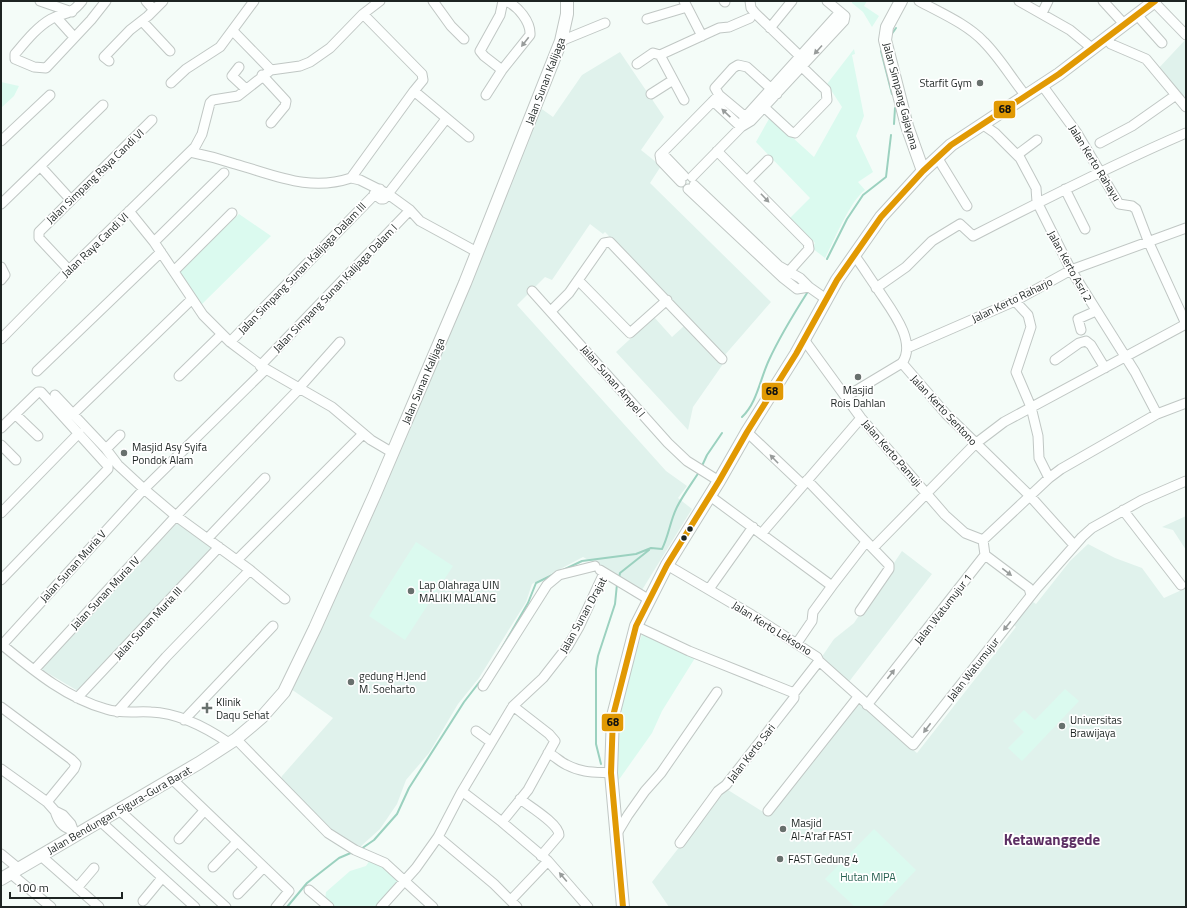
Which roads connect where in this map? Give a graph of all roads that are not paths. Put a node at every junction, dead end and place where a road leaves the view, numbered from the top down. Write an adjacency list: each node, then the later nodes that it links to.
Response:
1 (40, 1): 24 (street)
2 (82, 1): 24 (street)
3 (106, 1): 39 (street)
4 (146, 1): 23 (street)
5 (163, 1): 23 (street)
6 (254, 1): 36 (street)
7 (433, 1): 25 (street)
8 (441, 1): 25 (street)
9 (503, 1): 52 (street)
10 (506, 1): 52 (street, one-way to 52)
11 (567, 1): 42 (main road, Jalan Sunan Kalijaga)
12 (750, 1): 35 (street)
13 (792, 1): 35 (street)
14 (827, 1): 48 (street)
15 (901, 1): 86 (main road, Jalan Simpang Gajayana)
16 (919, 1): 62 (street)
17 (1019, 1): 26 (street)
18 (1048, 1): 26 (street)
19 (1103, 1): 34 (street)
20 (1155, 1): 28 (main road); 38 (street)
21 (377, 2): 27 (street)
22 (686, 4): 31 (street); 37 (street)
23 (154, 10): 32 (street)
24 (72, 12): 29 (street)
25 (441, 12): 41 (street)
26 (1042, 13): 44 (street)
27 (364, 14): 51 (street); 58 (street)
28 (1137, 15): 34 (main road); 43 (street)
29 (56, 17): 39 (street); 39 (street)
30 (750, 18): 37 (street)
31 (646, 19)
32 (142, 22): 45 (street); 47 (street)
33 (605, 23): 42 (street)
34 (1125, 25): 40 (main road)
35 (770, 28): 48 (street)
36 (233, 31): 51 (street); 55 (street)
37 (702, 36): 46 (street)
38 (1186, 36)
39 (74, 37)
40 (1106, 38): 44 (main road); 63 (street)
41 (464, 39)
42 (561, 41): 106 (main road, Jalan Sunan Kalijaga)
43 (1162, 42)
44 (1093, 48): 56 (main road)
45 (170, 51)
46 (660, 55): 49 (street); 54 (street)
47 (109, 61)
48 (802, 62): 64 (street); 64 (street)
49 (637, 64)
50 (239, 67): 57 (street)
51 (271, 70): 53 (street)
52 (502, 70): 61 (street)
53 (262, 76): 57 (street); 72 (street)
54 (672, 80): 60 (street); 66 (street)
55 (171, 83)
56 (1042, 85): 62 (main road); 88 (street, Jalan Kerto Rahayu)
57 (246, 89): 81 (street, Jalan Raya Candi VI)
58 (414, 90): 70 (street); 89 (street)
59 (50, 94): 78 (street)
60 (651, 94)
61 (486, 95)
62 (1026, 96): 73 (main road)
63 (1176, 96): 68 (street); 79 (street)
64 (770, 97): 65 (street); 69 (street); 74 (street)
65 (716, 98): 69 (street); 74 (street, one-way to 65); 91 (street)
66 (684, 100)
67 (103, 105): 85 (street)
68 (1186, 107)
69 (743, 115): 74 (street)
70 (446, 119): 76 (street); 94 (street)
71 (152, 120): 95 (street, Jalan Simpang Raya Candi VI)
72 (271, 123)
73 (982, 124): 82 (street, Jalan Kerto Asri 2); 83 (main road)
74 (741, 127): 80 (street)
75 (1186, 133): 88 (street)
76 (469, 137)
77 (1037, 140): 82 (street)
78 (1, 141)
79 (1100, 143)
80 (717, 151): 90 (street); 91 (street)
81 (190, 152): 89 (street); 100 (street, Jalan Raya Candi VI)
82 (1017, 155): 96 (street, Jalan Kerto Asri 2)
83 (937, 157): 86 (main road); 98 (street)
84 (768, 160): 90 (street)
85 (40, 166): 95 (street); 97 (street)
86 (923, 171): 108 (main road)
87 (224, 173): 104 (street)
88 (1100, 173): 92 (street); 105 (street, Jalan Kerto Rahayu)
89 (352, 178): 93 (street)
90 (748, 180): 113 (street, one-way to 113)
91 (688, 182): 113 (street)
92 (1065, 189): 96 (street); 103 (street)
93 (377, 192): 94 (street, Jalan Simpang Sunan Kalijaga Dalam III); 129 (street, Jalan Simpang Sunan Kalijaga Dalam III)
94 (388, 194): 99 (street)
95 (71, 200): 110 (street, Jalan Simpang Raya Candi VI)
96 (1037, 202): 111 (street, Jalan Kerto Asri 2); 116 (street)
97 (1, 204)
98 (967, 206)
99 (410, 210): 106 (street); 137 (street, Jalan Simpang Sunan Kalijaga Dalam I)
100 (129, 211): 104 (street); 110 (street, Jalan Raya Candi VI)
101 (232, 213): 112 (street)
102 (1186, 228): 105 (street, Jalan Kerto Raharjo)
103 (1086, 229)
104 (154, 242): 107 (street)
105 (1149, 243): 111 (street, Jalan Kerto Raharjo); 124 (street, Jalan Kerto Rahayu)
106 (477, 252): 158 (main road, Jalan Sunan Kalijaga)
107 (158, 255): 112 (street); 138 (street)
108 (854, 255): 116 (street); 118 (main road)
109 (1, 267): 114 (street)
110 (69, 270): 127 (street, Jalan Raya Candi VI)
111 (1071, 270): 121 (street, Jalan Kerto Raharjo); 123 (street, Jalan Kerto Asri 2)
112 (174, 271): 119 (street)
113 (786, 275): 118 (street)
114 (1, 280)
115 (578, 280): 120 (street); 120 (street); 122 (street)
116 (876, 288): 131 (street)
117 (532, 291): 122 (street, Jalan Sunan Ampel I)
118 (826, 299): 128 (main road)
119 (192, 300): 126 (street); 146 (street)
120 (667, 300): 133 (street)
121 (1015, 301): 131 (street, Jalan Kerto Raharjo); 144 (street)
122 (551, 311): 162 (street, Jalan Sunan Ampel I)
123 (1096, 311): 125 (street); 132 (street, Jalan Kerto Asri 2)
124 (1186, 324): 132 (street)
125 (1081, 330)
126 (222, 334): 129 (street); 139 (street)
127 (1, 339)
128 (805, 341): 142 (street, Jalan Kerto Pamuji); 150 (main road)
129 (230, 342): 137 (street)
130 (340, 342): 140 (street, Jalan Sunan Muria IV)
131 (907, 348): 135 (street)
132 (1124, 356): 136 (street); 147 (street, Jalan Kerto Asri 2)
133 (722, 359)
134 (1055, 360): 136 (street)
135 (902, 363): 142 (street); 155 (street, Jalan Kerto Sentono)
136 (1105, 368): 144 (street)
137 (262, 370): 140 (street); 165 (street, Jalan Simpang Sunan Kalijaga Dalam I)
138 (37, 371)
139 (179, 376)
140 (299, 388): 153 (street); 171 (street, Jalan Sunan Muria IV)
141 (55, 395): 146 (street)
142 (847, 396): 148 (street, Jalan Kerto Pamuji)
143 (1186, 403): 147 (street)
144 (1031, 407): 155 (street); 161 (street)
145 (15, 414): 149 (street); 151 (street); 154 (street)
146 (73, 414): 157 (street)
147 (1157, 414): 161 (street)
148 (861, 418): 164 (street); 166 (street, Jalan Kerto Pamuji)
149 (1, 428)
150 (747, 432): 162 (main road); 164 (street, one-way to 150)
151 (79, 433): 170 (street); 184 (street)
152 (120, 435): 157 (street)
153 (362, 435): 158 (street); 180 (street)
154 (38, 436)
155 (975, 444): 166 (street); 168 (street, Jalan Kerto Sentono)
156 (1, 445): 159 (street)
157 (106, 449): 165 (street)
158 (393, 453): 209 (main road, Jalan Sunan Kalijaga)
159 (16, 460)
160 (266, 478): 174 (street)
161 (1049, 478): 168 (street)
162 (719, 481): 167 (main road)
163 (1186, 481): 169 (street, Jalan Watumujur)
164 (805, 483): 173 (street); 176 (street)
165 (144, 489): 171 (street); 195 (street, Jalan Sunan Muria V)
166 (926, 492): 175 (street, Jalan Kerto Pamuji); 176 (street)
167 (710, 496): 172 (street); 181 (main road)
168 (1030, 496): 175 (street); 177 (street, Jalan Kerto Sentono)
169 (1123, 510): 177 (street, Jalan Watumujur); 185 (street)
170 (1, 513)
171 (176, 516): 174 (street); 197 (street, Jalan Sunan Muria IV)
172 (753, 527): 173 (street); 186 (street)
173 (762, 533): 187 (street)
174 (208, 538): 178 (street)
175 (983, 540): 179 (street)
176 (869, 545): 187 (street); 191 (street)
177 (1074, 546): 188 (street, Jalan Watumujur)
178 (219, 547): 180 (street); 202 (street, Jalan Sunan Muria III)
179 (985, 555): 188 (street, one-way to 188); 203 (street, Jalan Watumujur 1, one-way to 179)
180 (237, 560): 182 (street)
181 (667, 565): 186 (street, Jalan Kerto Leksono); 190 (main road)
182 (250, 570): 189 (street); 206 (street)
183 (607, 575): 190 (street, Jalan Sunan Drajat); 198 (street); 204 (street, Jalan Sunan Drajat)
184 (1, 580)
185 (1180, 585)
186 (709, 588): 194 (street, Jalan Kerto Leksono)
187 (830, 589): 194 (street)
188 (1032, 591): 203 (street, Jalan Watumujur, one-way to 203)
189 (285, 599)
190 (648, 599): 193 (main road)
191 (860, 611)
192 (273, 626): 207 (street)
193 (636, 626): 200 (street); 213 (main road)
194 (797, 643): 196 (street, Jalan Kerto Leksono)
195 (2, 644): 197 (street)
196 (819, 661): 200 (street, Jalan Kerto Sari); 201 (street, Jalan Kerto Leksono)
197 (34, 670): 202 (street)
198 (483, 686)
199 (717, 692): 223 (street)
200 (794, 693): 228 (street, Jalan Kerto Sari)
201 (858, 696): 203 (street, Jalan Kerto Leksono); 220 (street)
202 (77, 698): 206 (street)
203 (867, 704)
204 (514, 706): 210 (street, Jalan Sunan Drajat); 211 (street)
205 (1, 707): 217 (street)
206 (117, 712): 207 (street)
207 (184, 720): 209 (street)
208 (476, 731): 210 (street)
209 (232, 741): 214 (main road, Jalan Bendungan Sigura-Gura Barat); 237 (street)
210 (491, 742): 215 (street, Jalan Sunan Drajat)
211 (548, 753): 213 (street); 216 (street)
212 (1, 769): 217 (street)
213 (608, 772): 223 (main road)
214 (172, 779): 218 (main road, Jalan Bendungan Sigura-Gura Barat); 219 (street)
215 (462, 792): 222 (street); 225 (street, Jalan Sunan Drajat)
216 (520, 799): 222 (street); 231 (street)
217 (47, 802): 224 (street)
218 (119, 810): 221 (main road, Jalan Bendungan Sigura-Gura Barat); 246 (street)
219 (204, 811): 226 (street); 227 (street)
220 (768, 811)
221 (100, 821): 224 (main road, Jalan Bendungan Sigura-Gura Barat); 236 (street)
222 (502, 822): 231 (street)
223 (615, 826): 252 (main road)
224 (74, 832): 230 (main road, Jalan Bendungan Sigura-Gura Barat)
225 (438, 837): 237 (street, Jalan Sunan Drajat); 242 (street)
226 (179, 839)
227 (237, 842): 232 (street); 234 (street)
228 (680, 843)
229 (1, 854): 235 (street)
230 (40, 855): 235 (main road, Jalan Bendungan Sigura-Gura Barat); 238 (street)
231 (544, 858): 242 (street); 251 (street, one-way to 231)
232 (264, 867): 240 (street); 247 (street)
233 (94, 868): 238 (street)
234 (213, 868)
235 (10, 874): 243 (street)
236 (162, 878): 241 (street); 245 (street)
237 (404, 881): 249 (street, Jalan Sunan Drajat); 250 (street)
238 (77, 888): 244 (street)
239 (309, 890): 248 (street)
240 (238, 894)
241 (143, 901)
242 (514, 904)
243 (51, 907)
244 (99, 907)
245 (195, 907)
246 (226, 907)
247 (276, 907)
248 (328, 907)
249 (381, 907)
250 (433, 907)
251 (587, 907)
252 (623, 907)

